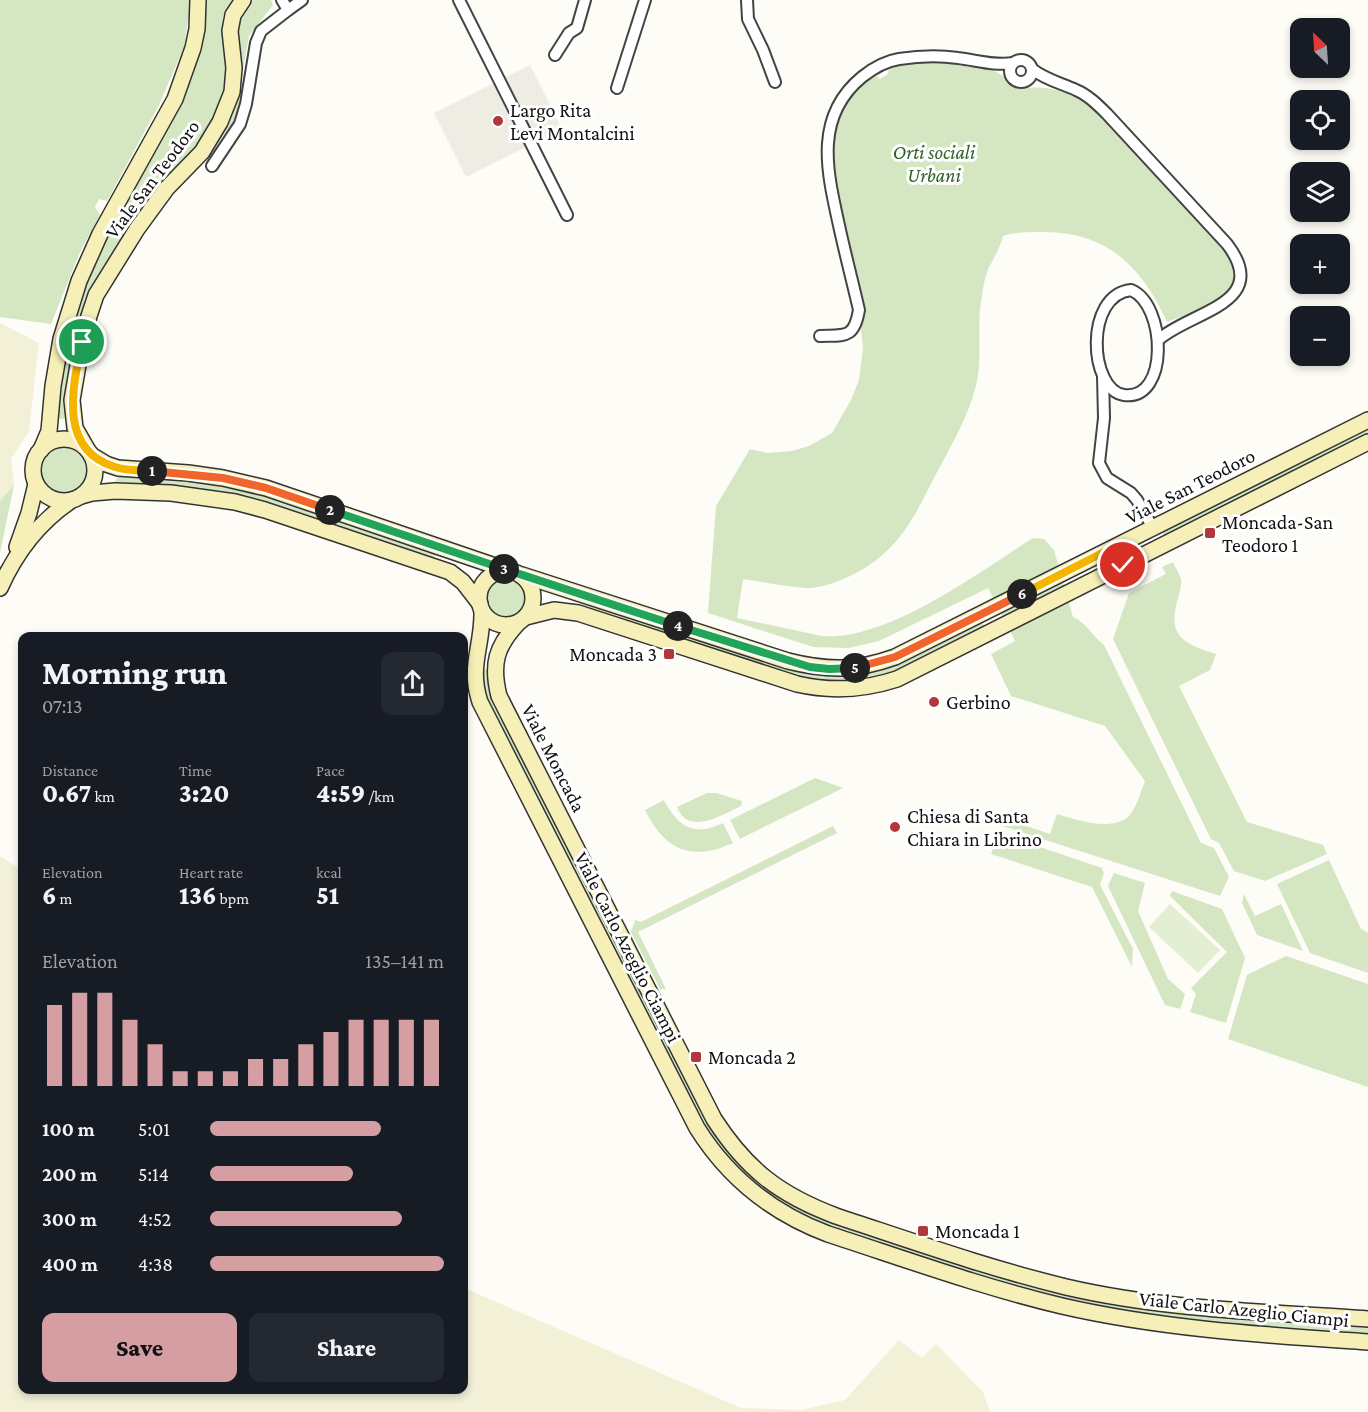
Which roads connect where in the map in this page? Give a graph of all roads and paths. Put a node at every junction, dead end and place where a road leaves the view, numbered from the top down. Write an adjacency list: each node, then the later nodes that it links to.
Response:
1 (198, 0): 27 (main road)
2 (243, 0): 28 (main road, Viale San Teodoro)
3 (302, 0): 8 (street)
4 (459, 0): 17 (street)
5 (585, 0): 9 (street)
6 (645, 0): 15 (street)
7 (747, 0): 12 (street)
8 (283, 3): 16 (street)
9 (555, 55)
10 (1011, 69): 11 (street); 14 (street); 20 (street)
11 (1032, 69): 13 (street); 14 (street)
12 (776, 82)
13 (1054, 82): 14 (street); 19 (street)
14 (1024, 83)
15 (617, 88)
16 (212, 166)
17 (567, 214)
18 (1154, 322): 19 (street); 21 (street); 22 (street)
19 (1182, 324): 21 (street)
20 (820, 336)
21 (1158, 340): 23 (street)
22 (1103, 375): 23 (street); 24 (street)
23 (1124, 394): 24 (street)
24 (1104, 418): 31 (street)
25 (1368, 420): 31 (main road, Viale San Teodoro)
26 (1368, 442): 32 (main road)
27 (41, 450): 28 (main road); 29 (main road)
28 (89, 452): 30 (main road); 36 (main road)
29 (36, 484): 30 (main road); 34 (main road)
30 (76, 498): 34 (main road); 39 (main road)
31 (1153, 528): 32 (main road); 33 (main road, Viale San Teodoro)
32 (1162, 545): 35 (main road)
33 (1111, 549): 35 (main road); 37 (main road, Viale San Teodoro)
34 (13, 561): 38 (main road)
35 (1120, 566): 40 (main road)
36 (507, 570): 37 (main road); 39 (main road)
37 (522, 575): 40 (main road)
38 (0, 588)
39 (481, 608): 40 (main road); 41 (main road, Viale Carlo Azeglio Ciampi)
40 (522, 619): 42 (main road)
41 (475, 668): 42 (main road); 44 (main road, Viale Carlo Azeglio Ciampi)
42 (494, 670): 43 (main road, Viale Moncada)
43 (1368, 1319)
44 (1368, 1342)

